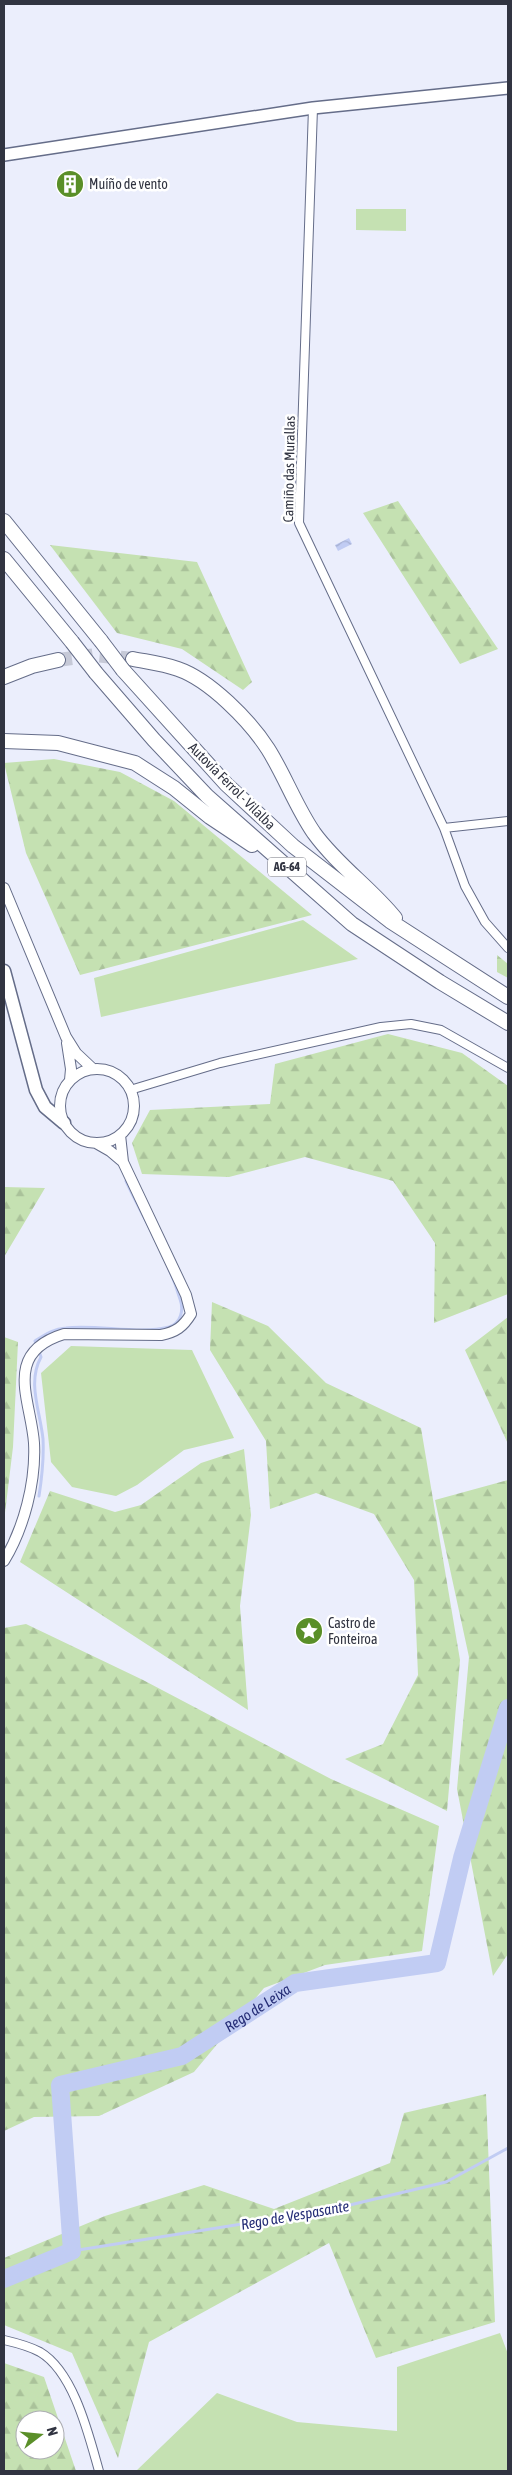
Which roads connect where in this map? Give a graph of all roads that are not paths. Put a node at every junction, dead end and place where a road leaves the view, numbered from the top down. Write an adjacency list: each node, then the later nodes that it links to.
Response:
1 (508, 88): 2 (main road)
2 (312, 108): 3 (main road); 11 (street, Camiño das Murallas)
3 (4, 154)
4 (4, 521): 14 (highway, Autovía Ferrol - Vilalba / AG-64, bridge)
5 (4, 559): 12 (highway, Autovía Ferrol - Vilalba / AG-64, bridge)
6 (133, 659): 14 (highway)
7 (58, 660): 8 (highway)
8 (4, 677)
9 (4, 741): 12 (highway)
10 (508, 821): 11 (street)
11 (444, 828): 15 (street, Camiño das Murallas)
12 (304, 882): 18 (highway, Autovía Ferrol - Vilalba / AG-64)
13 (4, 888): 19 (street)
14 (408, 934): 17 (highway, Autovía Ferrol - Vilalba / AG-64)
15 (508, 948)
16 (4, 971): 24 (highway)
17 (508, 997)
18 (508, 1023)
19 (66, 1037): 21 (street); 22 (street)
20 (508, 1068): 23 (street)
21 (93, 1069): 22 (street); 23 (street)
22 (70, 1080): 24 (street)
23 (130, 1090): 25 (street)
24 (64, 1123): 26 (street)
25 (120, 1135): 26 (street); 27 (street)
26 (96, 1143): 27 (street)
27 (123, 1162): 28 (street)
28 (4, 1561)
29 (4, 2340): 30 (street)
30 (99, 2471)

